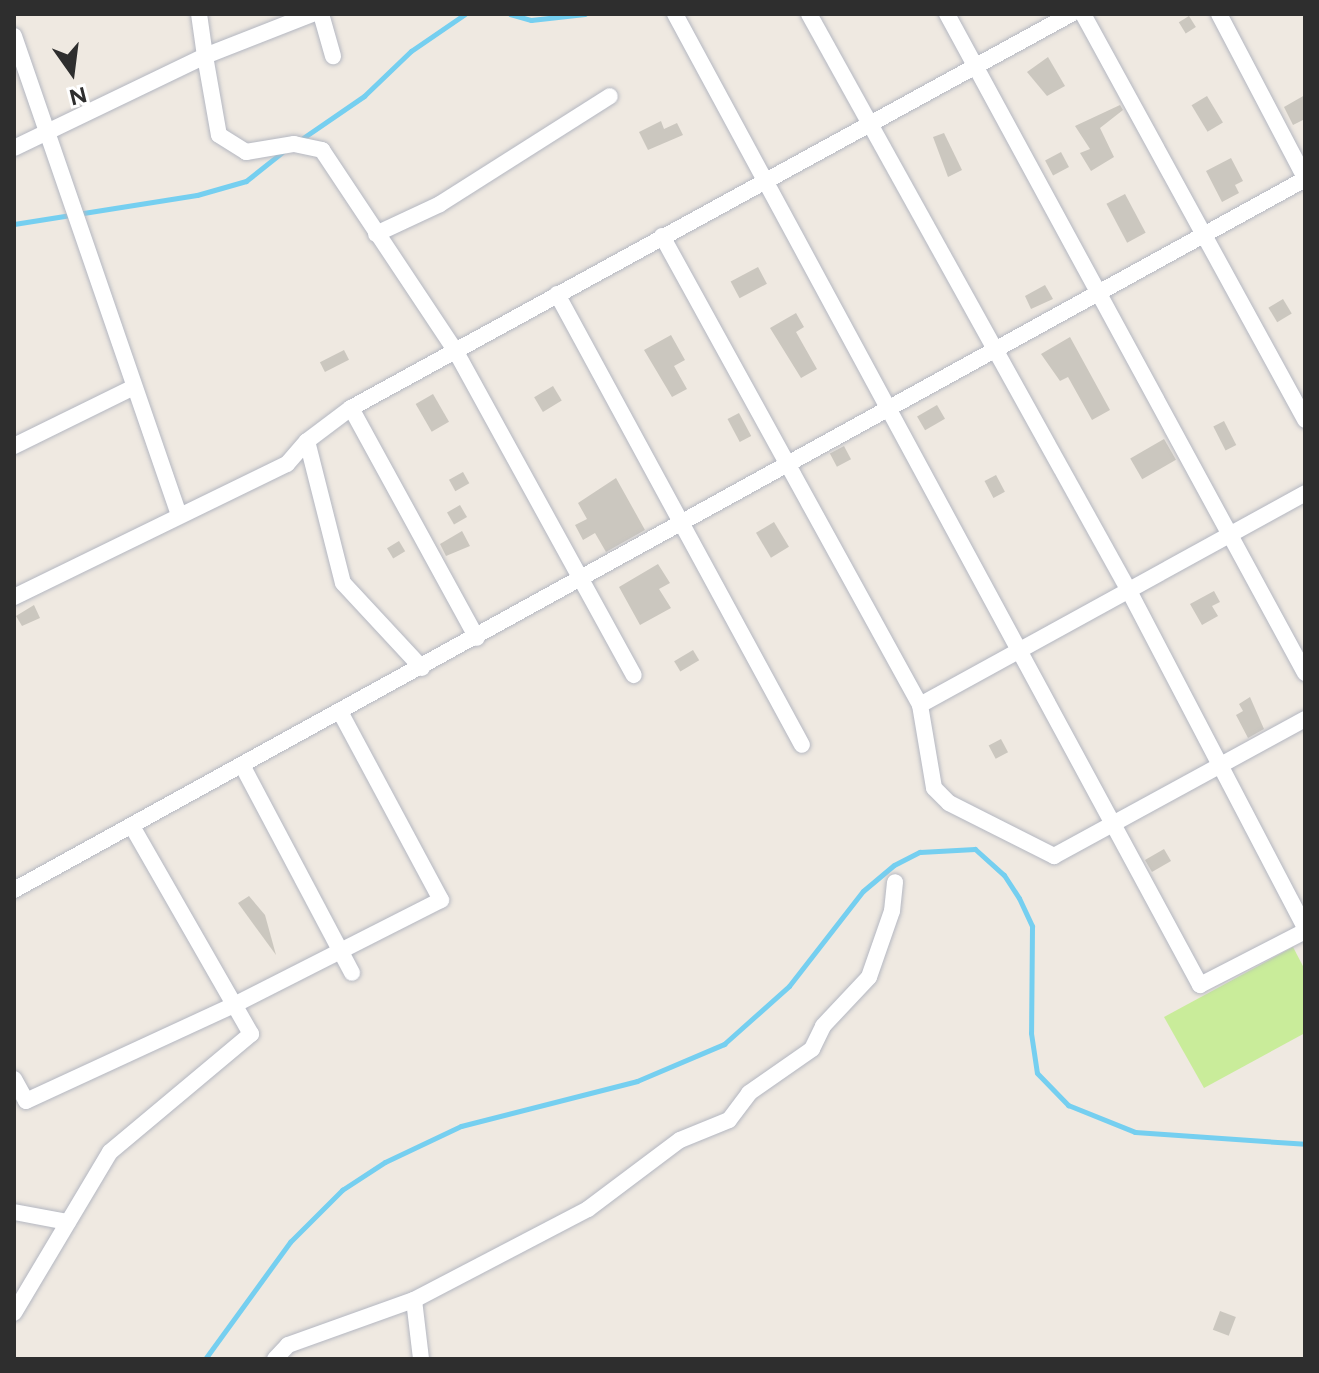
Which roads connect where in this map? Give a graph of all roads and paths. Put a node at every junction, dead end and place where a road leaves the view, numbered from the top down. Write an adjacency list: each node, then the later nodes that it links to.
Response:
1 (199, 14): 11 (street)
2 (312, 14): 11 (street)
3 (321, 14): 12 (street)
4 (675, 14): 19 (street)
5 (809, 14): 15 (street)
6 (947, 14): 13 (street)
7 (1071, 14): 13 (street)
8 (1083, 14): 21 (street)
9 (1219, 14): 18 (street)
10 (14, 36): 16 (street)
11 (205, 56): 16 (street); 20 (street)
12 (333, 56)
13 (976, 67): 15 (street); 23 (street)
14 (610, 96): 20 (street)
15 (871, 121): 19 (street); 26 (street)
16 (47, 131): 17 (street); 27 (street)
17 (14, 148)
18 (1305, 178): 21 (street)
19 (764, 180): 22 (street); 29 (street)
20 (376, 234): 25 (street)
21 (1204, 235): 23 (street); 30 (street)
22 (662, 236): 24 (street); 33 (street)
23 (1101, 293): 26 (street); 37 (street)
24 (557, 294): 25 (street); 36 (street)
25 (455, 350): 28 (street); 38 (street)
26 (997, 350): 29 (street); 39 (street)
27 (134, 387): 32 (street); 35 (street)
28 (351, 408): 31 (street); 41 (street)
29 (891, 409): 33 (street); 42 (street)
30 (1305, 420)
31 (307, 441): 35 (street); 43 (street)
32 (14, 446)
33 (787, 467): 36 (street); 46 (street)
34 (1305, 493): 37 (street)
35 (179, 515): 40 (street)
36 (683, 525): 38 (street); 49 (street)
37 (1230, 534): 39 (street); 44 (street)
38 (579, 582): 41 (street); 45 (street)
39 (1128, 589): 42 (street); 51 (street)
40 (14, 597)
41 (477, 638): 43 (street)
42 (1021, 647): 46 (street); 52 (street)
43 (422, 668): 47 (street)
44 (1305, 673)
45 (634, 675)
46 (920, 705): 52 (street)
47 (340, 712): 50 (street); 57 (street)
48 (1305, 719): 51 (street)
49 (802, 745)
50 (242, 765): 53 (street); 57 (street)
51 (1221, 766): 52 (street); 56 (street)
52 (1114, 823): 56 (street)
53 (132, 826): 55 (street); 59 (street)
54 (895, 882): 63 (street)
55 (14, 890)
56 (1305, 929)
57 (341, 952): 58 (street); 59 (street)
58 (352, 973)
59 (234, 1005): 60 (street); 62 (street)
60 (14, 1079)
61 (14, 1212): 62 (street)
62 (68, 1222): 64 (street)
63 (414, 1300): 65 (street); 66 (street)
64 (14, 1313)
65 (275, 1359)
66 (421, 1359)

